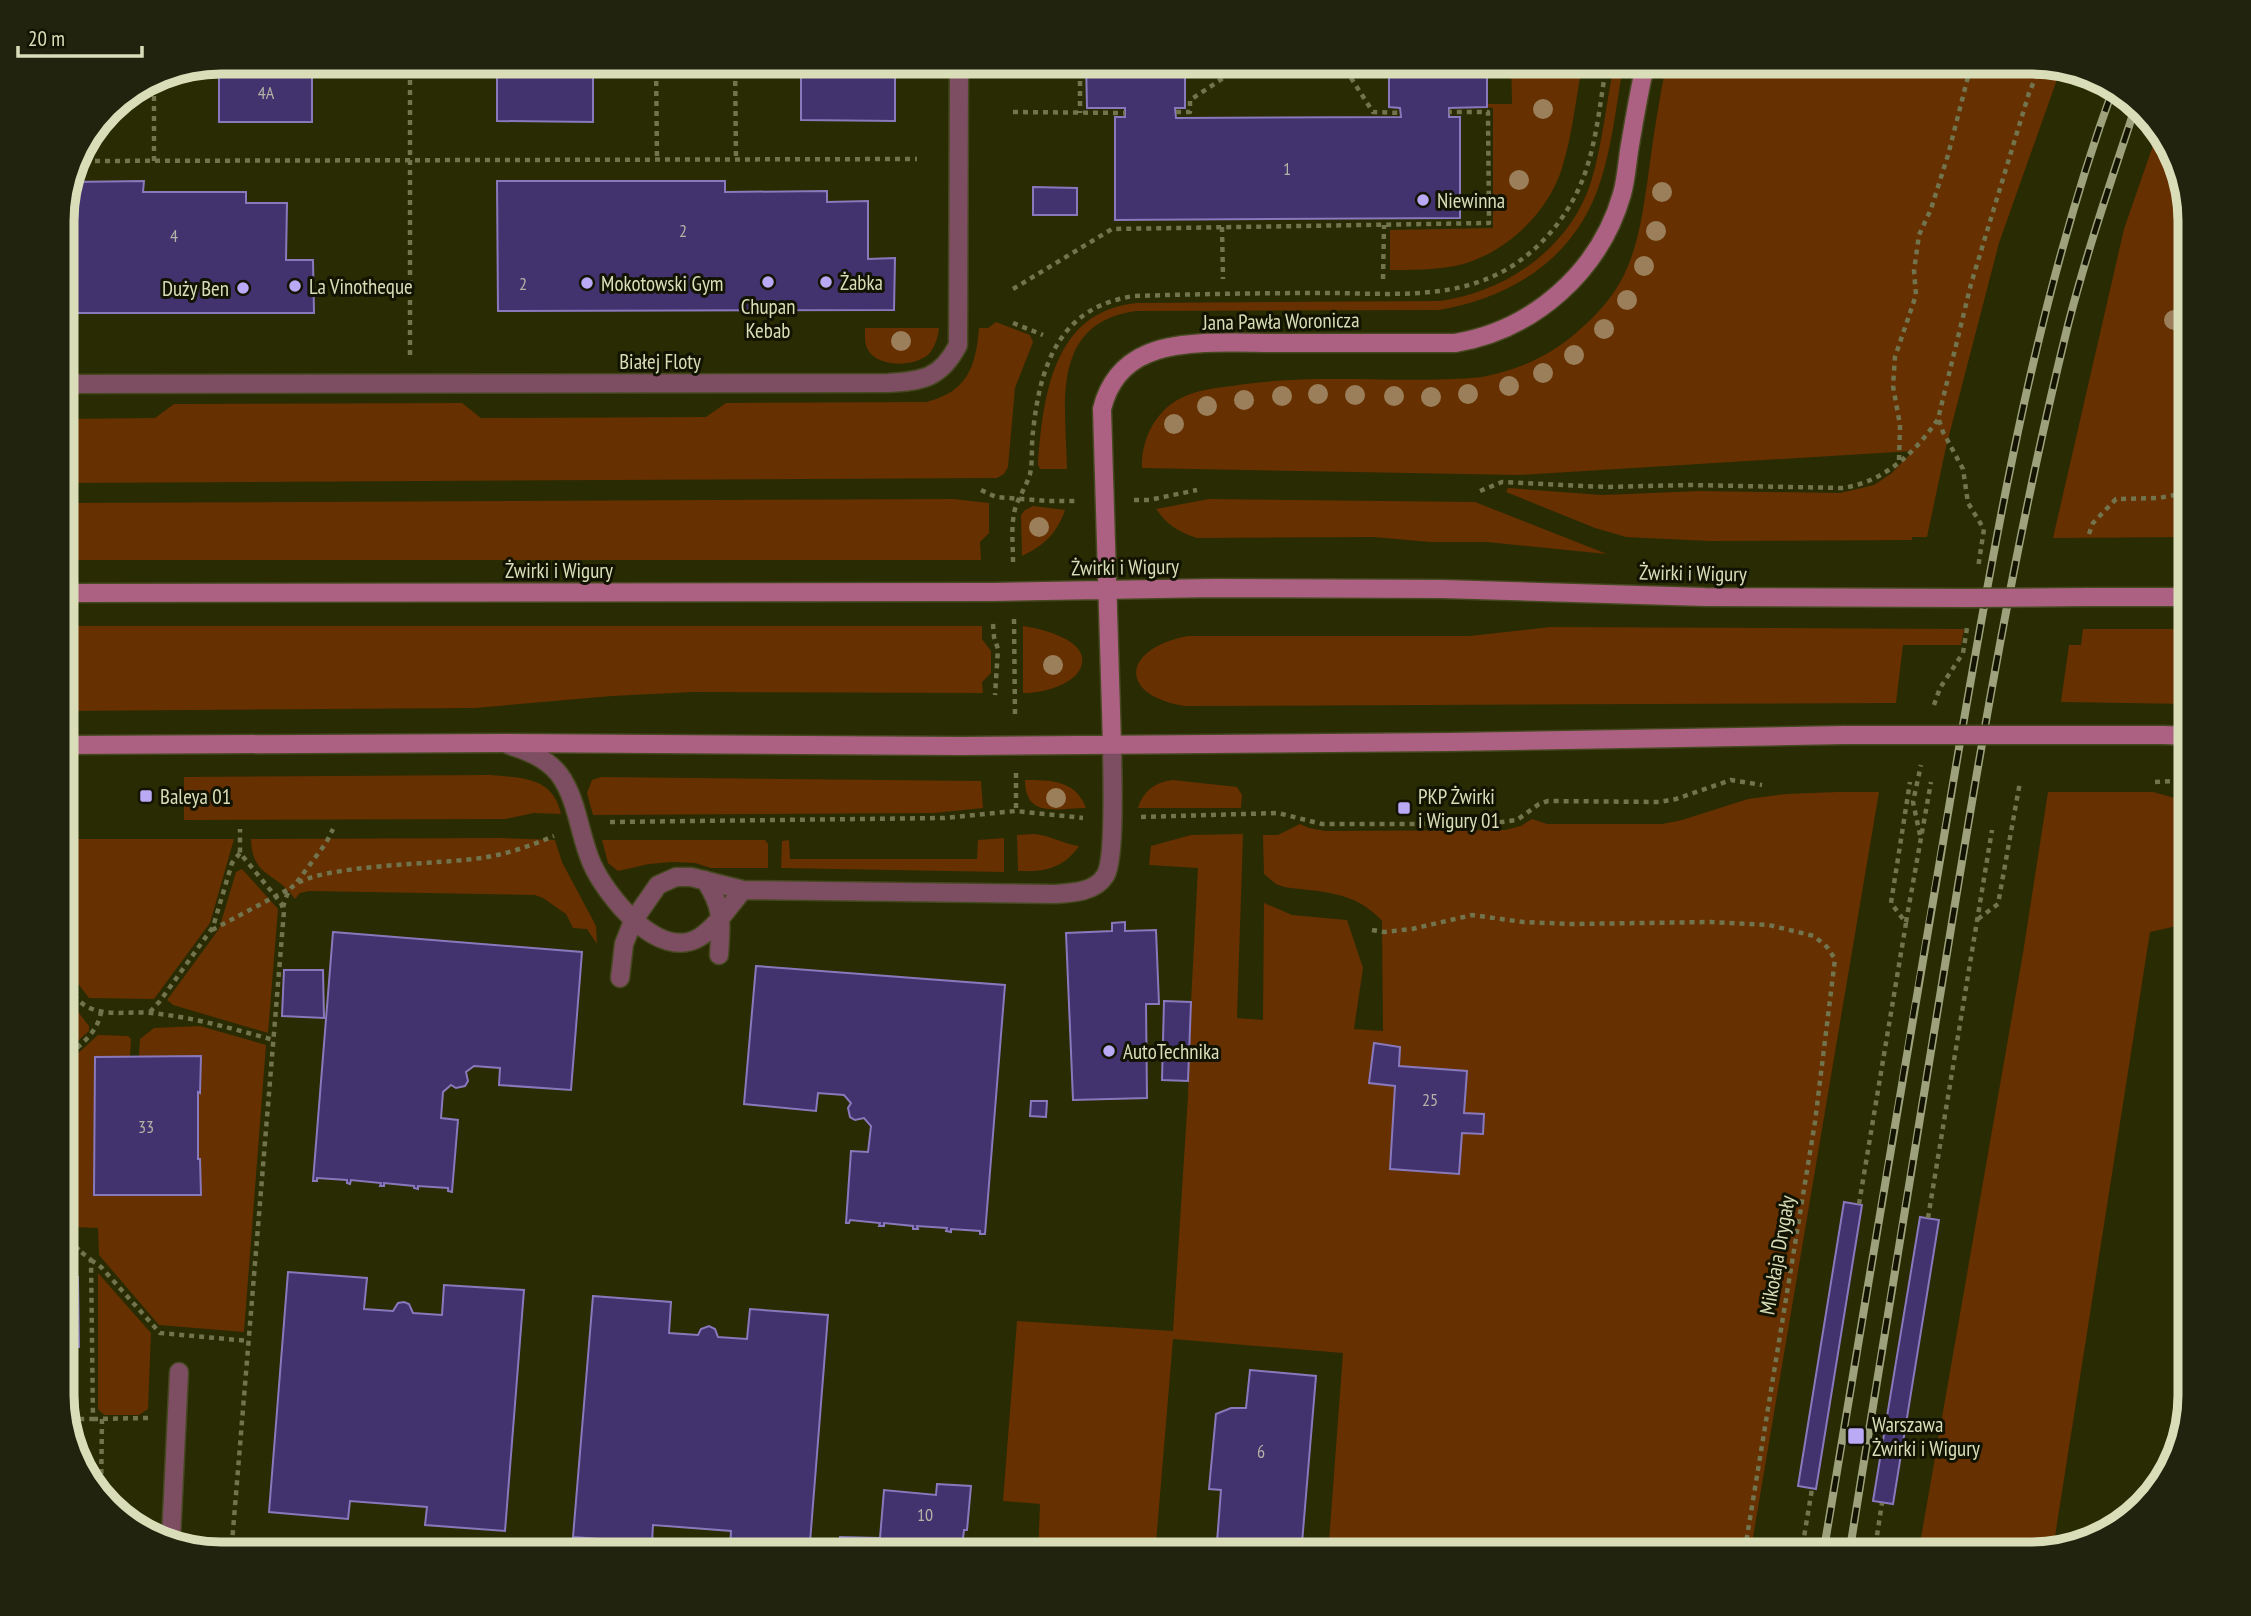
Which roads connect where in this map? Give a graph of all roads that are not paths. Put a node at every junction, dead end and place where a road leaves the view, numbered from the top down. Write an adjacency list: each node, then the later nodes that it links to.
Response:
1 (959, 74): 3 (street, Białej Floty)
2 (1644, 74): 4 (main road, Jana Pawła Woronicza)
3 (74, 384)
4 (1107, 590): 5 (main road, Żwirki i Wigury); 6 (main road, Żwirki i Wigury, bridge); 9 (main road, Jana Pawła Woronicza)
5 (74, 593)
6 (2178, 597)
7 (2178, 736): 9 (main road, bridge)
8 (503, 743): 9 (main road); 10 (main road); 14 (street)
9 (1112, 744): 12 (street)
10 (74, 745)
11 (705, 880): 12 (street); 13 (street); 14 (street)
12 (743, 890): 13 (street)
13 (721, 915): 14 (street); 15 (street)
14 (633, 921): 16 (street)
15 (719, 955)
16 (620, 978)
17 (178, 1372): 18 (street)
18 (171, 1534)

